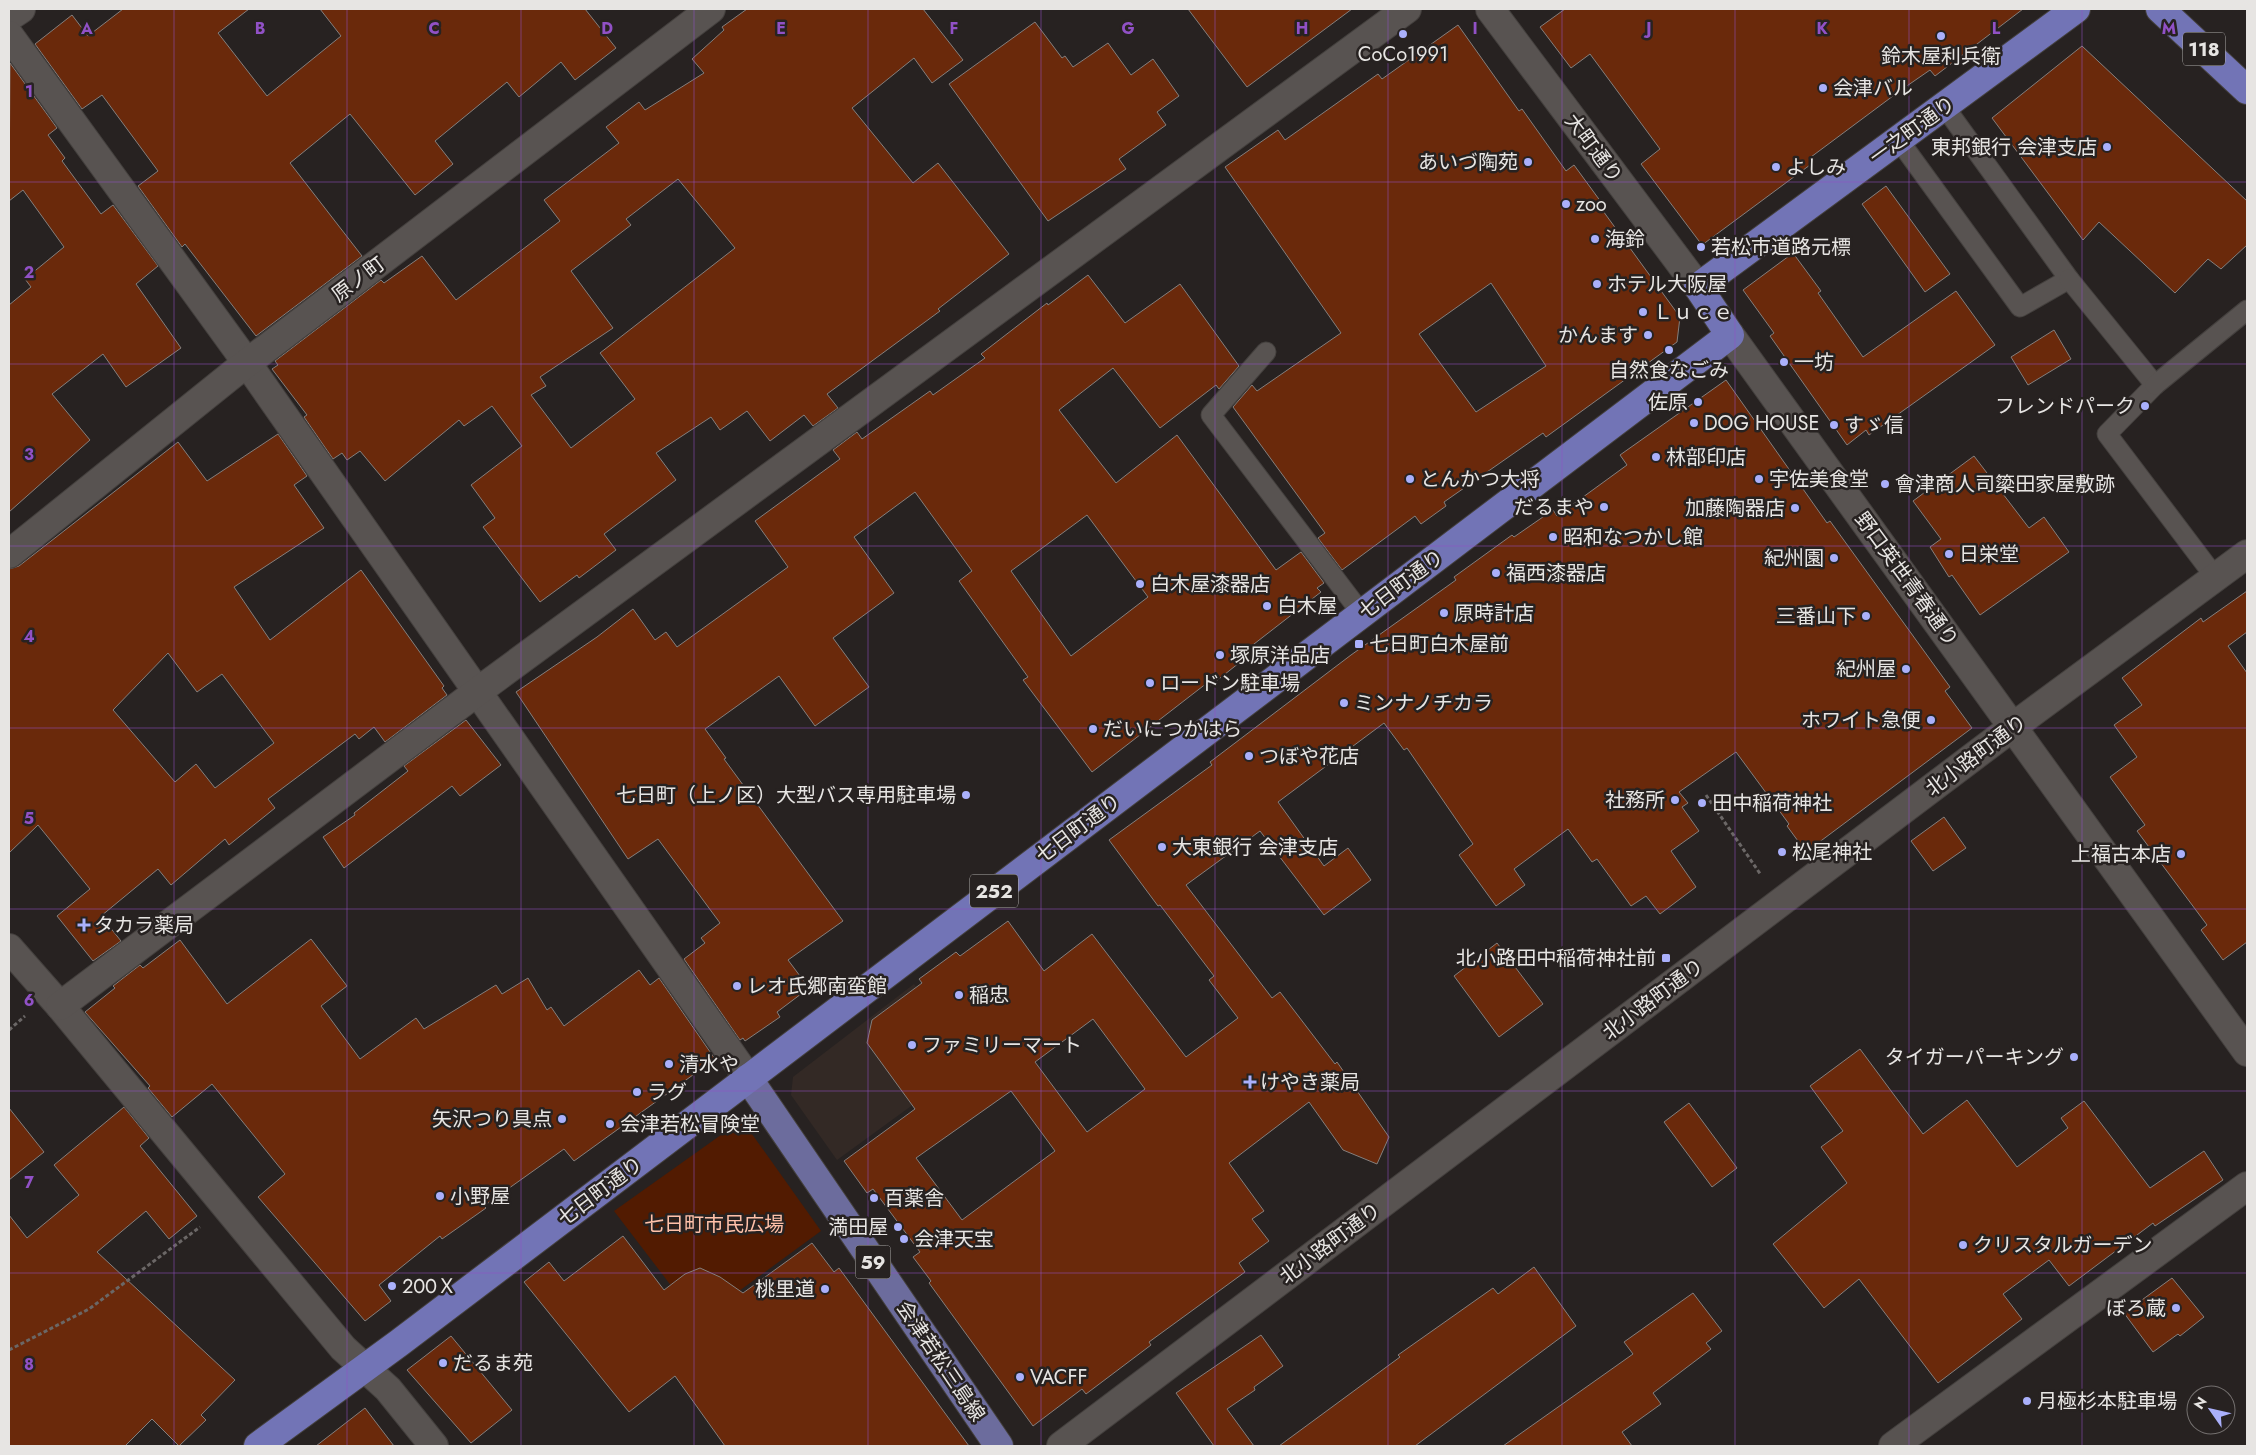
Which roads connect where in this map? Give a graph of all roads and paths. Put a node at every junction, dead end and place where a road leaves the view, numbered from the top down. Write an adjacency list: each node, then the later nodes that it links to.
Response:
1 (21, 9): 7 (street)
2 (711, 9): 17 (street, 原ノ町)
3 (1407, 9): 23 (street)
4 (1490, 9): 13 (street, 大町通り)
5 (2076, 9): 10 (highway, 一之町通り)
6 (2160, 9): 9 (highway, 118)
7 (9, 17)
8 (9, 36): 17 (street)
9 (2247, 90)
10 (1944, 106): 11 (highway, 一之町通り); 12 (lane)
11 (1898, 139): 12 (lane); 13 (highway, 一之町通り)
12 (2069, 279): 18 (lane)
13 (1698, 287): 15 (highway)
14 (2247, 310): 18 (lane)
15 (1730, 335): 22 (highway, 七日町通り / 252); 24 (street, 野口英世青春通り)
16 (1266, 352): 22 (lane)
17 (247, 363): 19 (street, 原ノ町); 23 (street)
18 (2155, 384): 21 (lane)
19 (9, 554)
20 (2247, 554): 21 (street, 北小路町通り)
21 (2215, 577): 24 (street, 北小路町通り)
22 (1362, 614): 30 (highway, 七日町通り / 252)
23 (477, 692): 28 (street); 30 (street)
24 (2014, 726): 29 (street, 野口英世青春通り); 38 (street, 北小路町通り)
25 (1706, 795): 26 (path)
26 (1762, 878)
27 (9, 948): 28 (street)
28 (60, 1006): 32 (street)
29 (2247, 1052)
30 (748, 1078): 34 (highway, 七日町通り / 252); 37 (main road, 会津若松三島線 / 59)
31 (2247, 1186): 39 (street)
32 (227, 1208): 33 (path); 34 (street)
33 (9, 1350)
34 (365, 1368): 35 (highway, 七日町通り / 252); 36 (street)
35 (258, 1446)
36 (434, 1446)
37 (1000, 1446)
38 (1061, 1446)
39 (1894, 1446)

